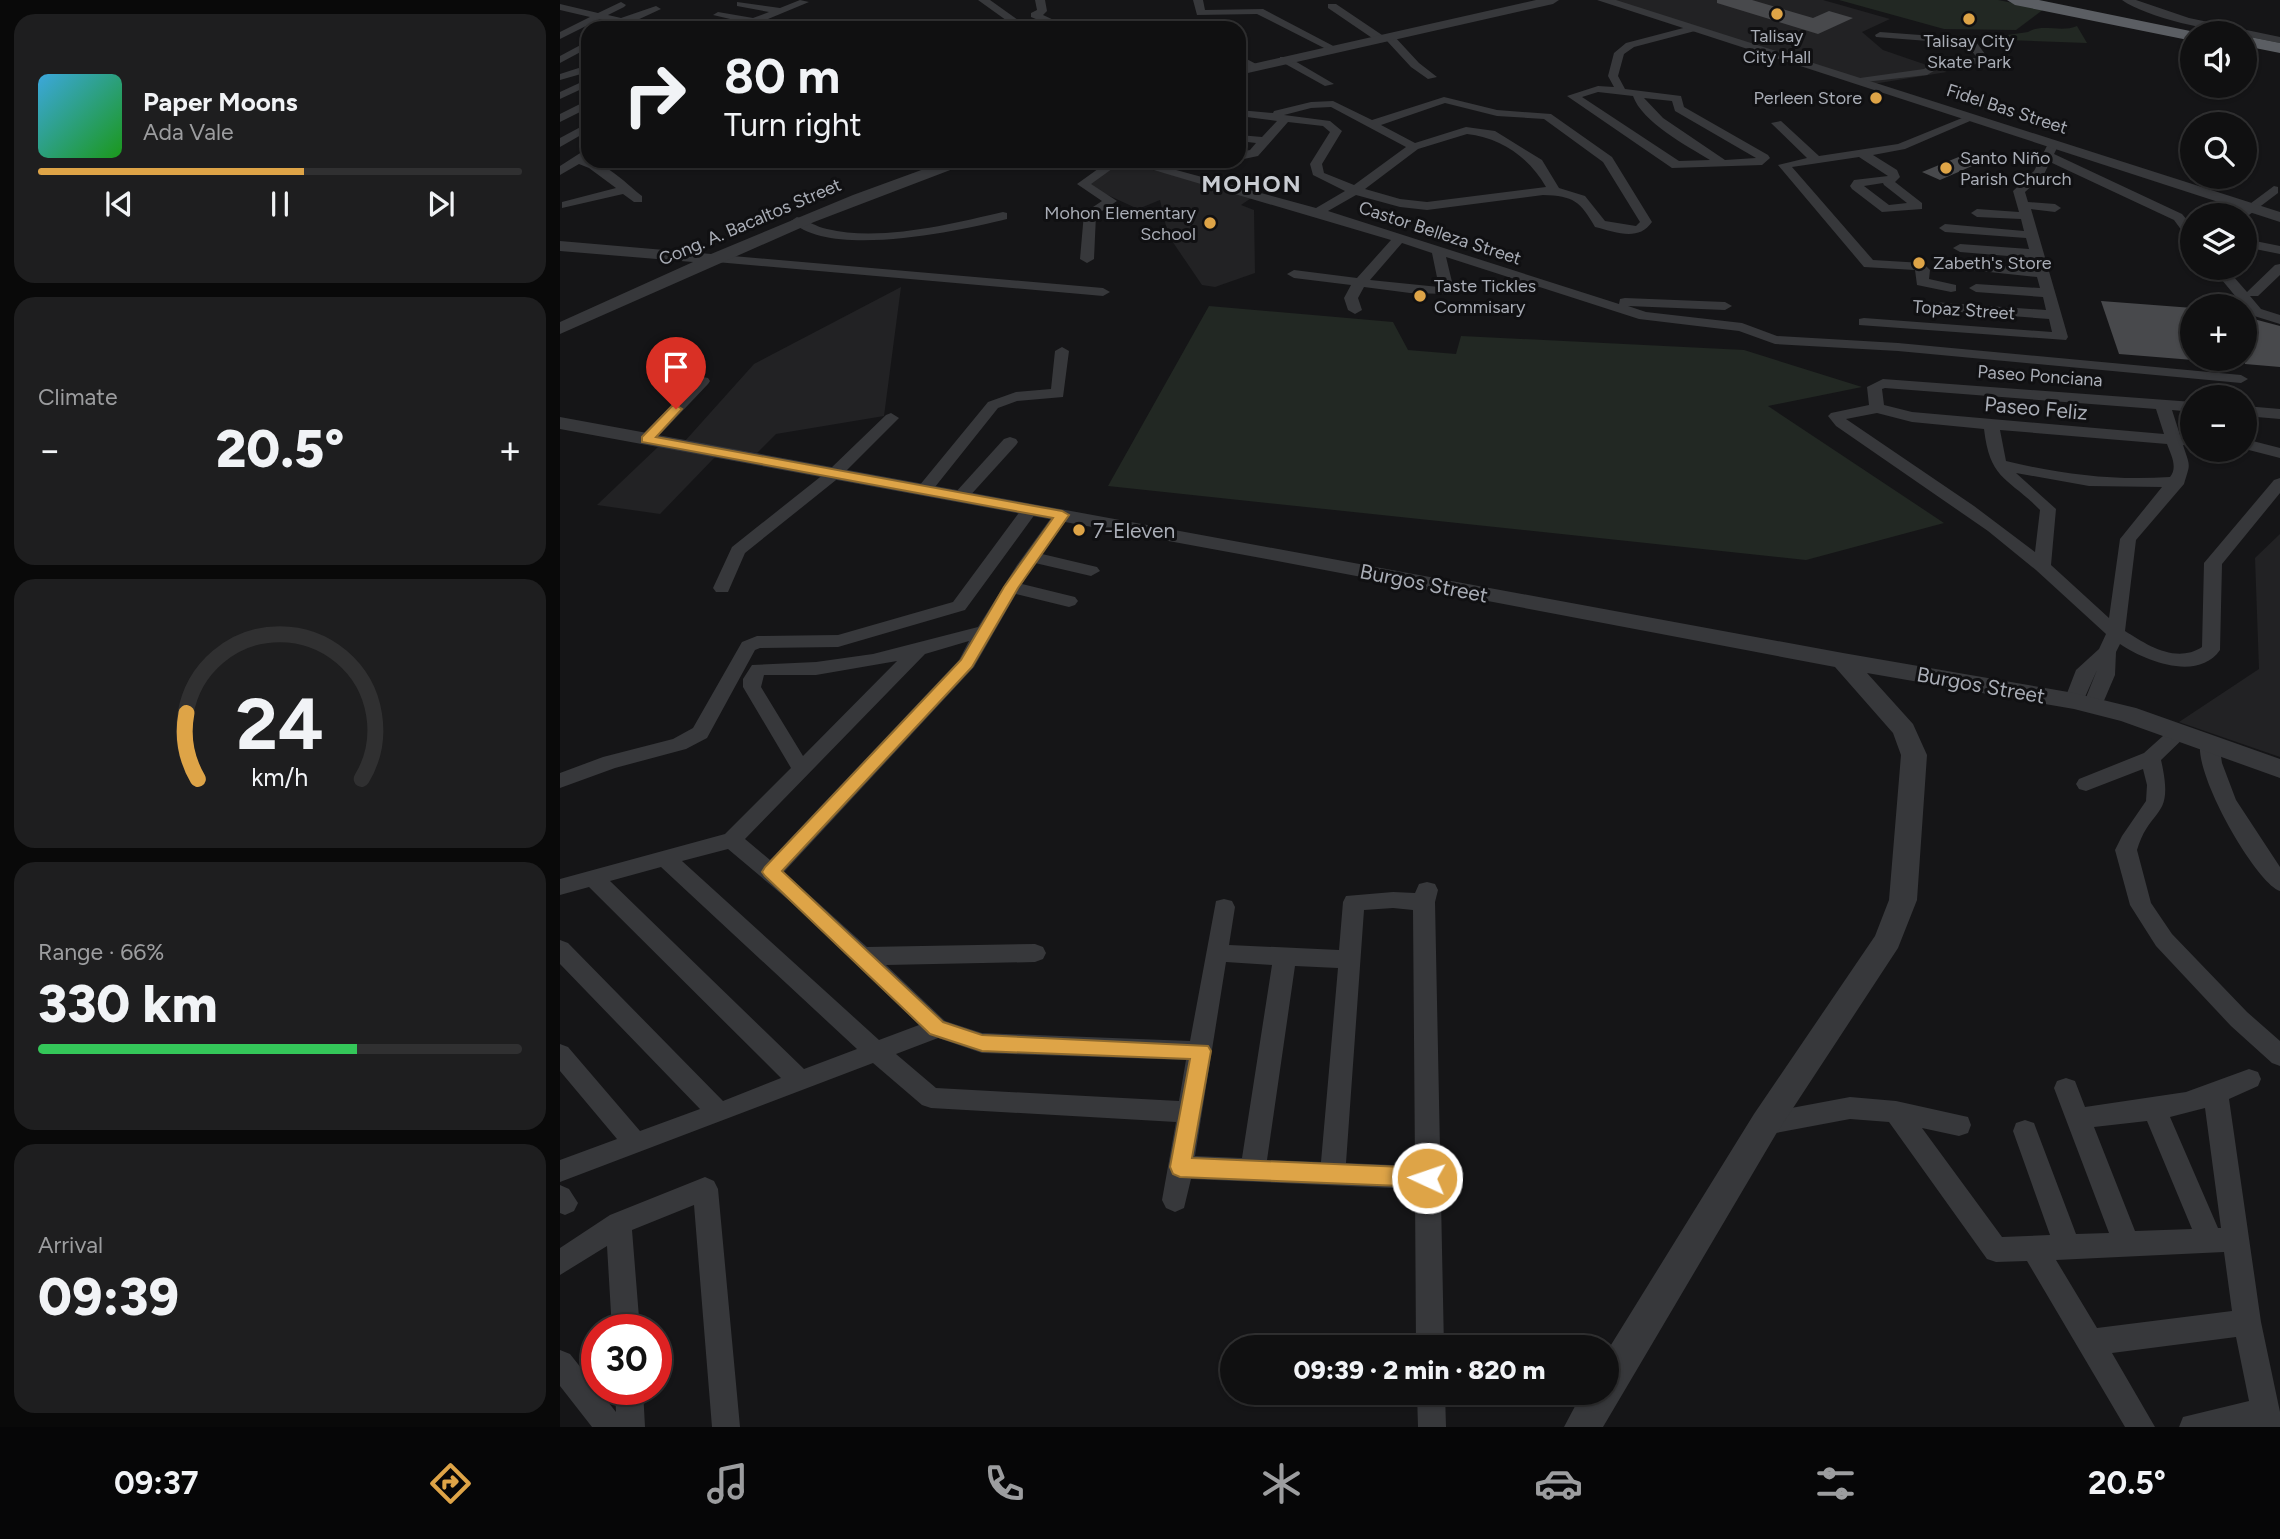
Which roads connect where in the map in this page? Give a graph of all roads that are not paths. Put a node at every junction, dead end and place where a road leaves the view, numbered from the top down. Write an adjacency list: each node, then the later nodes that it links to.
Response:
1 (600, 0): 16 (street)
2 (983, 0): 17 (street)
3 (1198, 0): 39 (street)
4 (1553, 0): 34 (street)
5 (1603, 0): 29 (street, Fidel Bas Street)
6 (2015, 0): 30 (highway)
7 (2047, 0): 28 (highway)
8 (2127, 0): 35 (street)
9 (804, 2): 14 (street)
10 (740, 4): 14 (street)
11 (1332, 6): 34 (street)
12 (560, 7): 16 (street)
13 (1037, 8): 17 (street); 24 (street)
14 (779, 11): 23 (street)
15 (718, 15): 22 (street)
16 (599, 16): 18 (street); 19 (street)
17 (1013, 20)
18 (588, 21)
19 (609, 21)
20 (630, 21): 21 (street)
21 (665, 21)
22 (749, 21)
23 (756, 21)
24 (1056, 21)
25 (560, 24): 27 (street)
26 (581, 24): 27 (street)
27 (574, 27): 31 (street)
28 (2180, 27)
29 (1691, 29): 49 (street); 52 (street, Fidel Bas Street)
30 (2180, 33)
31 (560, 36)
32 (1880, 36): 33 (street)
33 (1916, 38): 45 (street); 45 (street)
34 (1386, 39): 39 (street); 51 (street)
35 (2280, 40)
36 (2257, 43): 38 (highway)
37 (581, 48): 43 (street)
38 (2280, 48)
39 (1334, 49): 42 (street)
40 (2257, 49): 41 (highway)
41 (2280, 54)
42 (1284, 59): 46 (street); 53 (street)
43 (560, 60)
44 (1246, 62): 46 (street)
45 (1939, 63): 52 (street)
46 (1254, 67): 47 (street)
47 (1246, 69)
48 (581, 72): 50 (street)
49 (1613, 76): 55 (street); 56 (street)
50 (560, 77)
51 (1432, 77)
52 (1860, 81): 63 (street, Fidel Bas Street)
53 (1329, 84)
54 (581, 86): 58 (street)
55 (1598, 89): 56 (street); 69 (street)
56 (1621, 91): 57 (street)
57 (1637, 93): 62 (street); 66 (street)
58 (560, 96)
59 (581, 107): 64 (street)
60 (1246, 114): 61 (street)
61 (1266, 116): 65 (street); 68 (street)
62 (1695, 117): 66 (street); 80 (street)
63 (1971, 118): 75 (street, Fidel Bas Street); 76 (street)
64 (560, 119)
65 (1284, 119): 72 (street); 88 (street)
66 (1658, 120): 69 (street); 80 (street)
67 (1777, 123): 79 (street)
68 (1372, 124): 74 (street); 89 (street)
69 (1617, 126): 80 (street)
70 (581, 130): 73 (street)
71 (1246, 139): 72 (street)
72 (1266, 141): 77 (street)
73 (560, 143)
74 (1414, 147): 88 (street); 89 (street)
75 (2050, 150): 92 (street, Fidel Bas Street); 96 (street); 102 (street)
76 (1863, 154): 79 (street); 86 (street)
77 (1246, 155)
78 (581, 157): 85 (street)
79 (1817, 161): 123 (street)
80 (1724, 164)
81 (597, 168): 87 (street)
82 (942, 168): 103 (street, Cong. A. Bacaltos Street)
83 (1107, 168): 114 (street)
84 (1155, 168): 97 (street, Castor Belleza Street)
85 (560, 171)
86 (1889, 179)
87 (627, 189): 91 (street); 94 (street)
88 (1357, 189): 89 (street); 97 (street)
89 (1553, 189)
90 (2274, 190): 93 (street)
91 (638, 199)
92 (2218, 203)
93 (2257, 204)
94 (566, 205)
95 (2055, 208): 96 (street)
96 (2025, 210): 98 (street); 105 (street)
97 (1318, 212): 106 (street, Castor Belleza Street)
98 (1977, 213)
99 (2257, 214): 101 (street, Fidel Bas Street)
100 (1003, 216): 103 (street)
101 (2280, 217)
102 (2180, 220)
103 (797, 221): 113 (street, Cong. A. Bacaltos Street)
104 (1945, 228): 105 (street)
105 (2031, 235): 112 (street)
106 (1400, 238): 111 (street, Castor Belleza Street); 121 (street)
107 (2257, 245): 110 (street)
108 (560, 246): 113 (street)
109 (1960, 248): 112 (street)
110 (2280, 250)
111 (1439, 251): 121 (street); 128 (street, Castor Belleza Street)
112 (2037, 254): 118 (street)
113 (710, 258): 125 (street); 135 (street, Cong. A. Bacaltos Street)
114 (1087, 259)
115 (1961, 265): 118 (street)
116 (2280, 268): 120 (street)
117 (1294, 274): 121 (street)
118 (2044, 274): 127 (street)
119 (2230, 280): 133 (street)
120 (2266, 281): 122 (street); 126 (street)
121 (1361, 283): 131 (street)
122 (2280, 287)
123 (1951, 288)
124 (1976, 288): 127 (street)
125 (1103, 292)
126 (2253, 292)
127 (2050, 293): 132 (street)
128 (1588, 300): 129 (street); 138 (street, Castor Belleza Street)
129 (1725, 306)
130 (1933, 306): 132 (street)
131 (1356, 310)
132 (2056, 314): 136 (street)
133 (2280, 320)
134 (1864, 323): 136 (street, Topaz Street)
135 (560, 329)
136 (2061, 337)
137 (1062, 351): 158 (street)
138 (2241, 379)
139 (703, 381): 148 (street)
140 (2162, 404): 141 (street, Paseo Ponciana); 142 (street, Paseo Ponciana); 149 (street)
141 (2180, 406)
142 (1877, 408): 147 (street, Paseo Feliz); 163 (street)
143 (2257, 412): 144 (street)
144 (2280, 414)
145 (891, 418): 155 (street)
146 (560, 423): 148 (street, Burgos Street)
147 (1991, 425): 149 (street, Paseo Feliz); 154 (street)
148 (647, 439): 155 (street, Burgos Street)
149 (2173, 440): 150 (street, Paseo Feliz); 156 (street)
150 (2180, 441)
151 (1010, 442): 159 (street)
152 (2257, 447): 153 (street)
153 (2280, 453)
154 (2001, 466): 156 (street); 163 (street)
155 (835, 474): 158 (street, Burgos Street); 166 (street)
156 (2178, 481): 169 (street)
157 (2280, 483): 169 (street)
158 (925, 489): 159 (street, Burgos Street)
159 (961, 496): 160 (street, Burgos Street)
160 (1030, 510): 161 (street, Burgos Street); 178 (street)
161 (1062, 515): 162 (street); 171 (street, Burgos Street)
162 (1031, 557): 164 (street); 165 (street)
163 (2042, 566): 169 (street)
164 (1091, 571)
165 (1011, 587): 167 (street); 168 (street)
166 (722, 588)
167 (1069, 601)
168 (983, 631): 170 (street); 182 (street)
169 (2116, 631): 172 (street)
170 (917, 652): 176 (street); 176 (street)
171 (1843, 661): 172 (street, Burgos Street); 207 (street)
172 (2083, 703): 173 (street, Burgos Street)
173 (2180, 732): 174 (street, Burgos Street); 175 (street)
174 (2209, 743): 177 (street, Burgos Street); 184 (street)
175 (2151, 758): 179 (street); 197 (street)
176 (801, 769): 180 (street)
177 (2280, 769)
178 (560, 781)
179 (2086, 784)
180 (732, 839): 181 (street); 182 (street)
181 (666, 858): 183 (street); 195 (street)
182 (771, 872): 190 (street)
183 (593, 878): 185 (street); 199 (street)
184 (2280, 883)
185 (560, 887)
186 (1224, 907): 189 (street)
187 (560, 950): 205 (street)
188 (1035, 953): 190 (street)
189 (1217, 953): 191 (street); 194 (street)
190 (861, 956): 193 (street)
191 (1285, 956): 192 (street); 212 (street)
192 (1350, 960): 214 (street); 215 (street)
193 (937, 1028): 194 (street); 195 (street)
194 (1201, 1051): 203 (street)
195 (877, 1053): 199 (street); 203 (street)
196 (560, 1054): 210 (street)
197 (2280, 1056)
198 (2249, 1079): 201 (street)
199 (800, 1081): 205 (street)
200 (2066, 1088): 206 (street)
201 (2216, 1096): 202 (street); 218 (street)
202 (2155, 1111): 206 (street); 218 (street)
203 (1191, 1112): 211 (street)
204 (1896, 1112): 207 (street); 208 (street); 221 (street)
205 (719, 1113): 210 (street)
206 (2078, 1118): 219 (street)
207 (1765, 1124): 228 (street)
208 (1959, 1125)
209 (2025, 1130): 220 (street)
210 (635, 1143): 213 (street)
211 (1180, 1167): 212 (street); 216 (street)
212 (1253, 1170): 214 (street)
213 (560, 1171)
214 (1333, 1174): 215 (street)
215 (1427, 1178): 225 (street)
216 (1175, 1200)
217 (619, 1223): 222 (street); 223 (street); 235 (street)
218 (2223, 1239): 219 (street); 224 (street)
219 (2127, 1244): 220 (street)
220 (2067, 1247): 221 (street)
221 (2034, 1248): 226 (street)
222 (560, 1263)
223 (624, 1314)
224 (2247, 1322): 226 (street); 232 (street)
225 (1430, 1335)
226 (2091, 1342): 238 (street)
227 (560, 1364): 233 (street)
228 (1619, 1365)
229 (630, 1405): 234 (street)
230 (1431, 1405): 236 (street)
231 (1596, 1405): 237 (street)
232 (2266, 1420): 239 (street)
233 (610, 1427)
234 (631, 1427)
235 (726, 1427)
236 (1432, 1427)
237 (1582, 1427)
238 (2141, 1427)
239 (2193, 1427)

